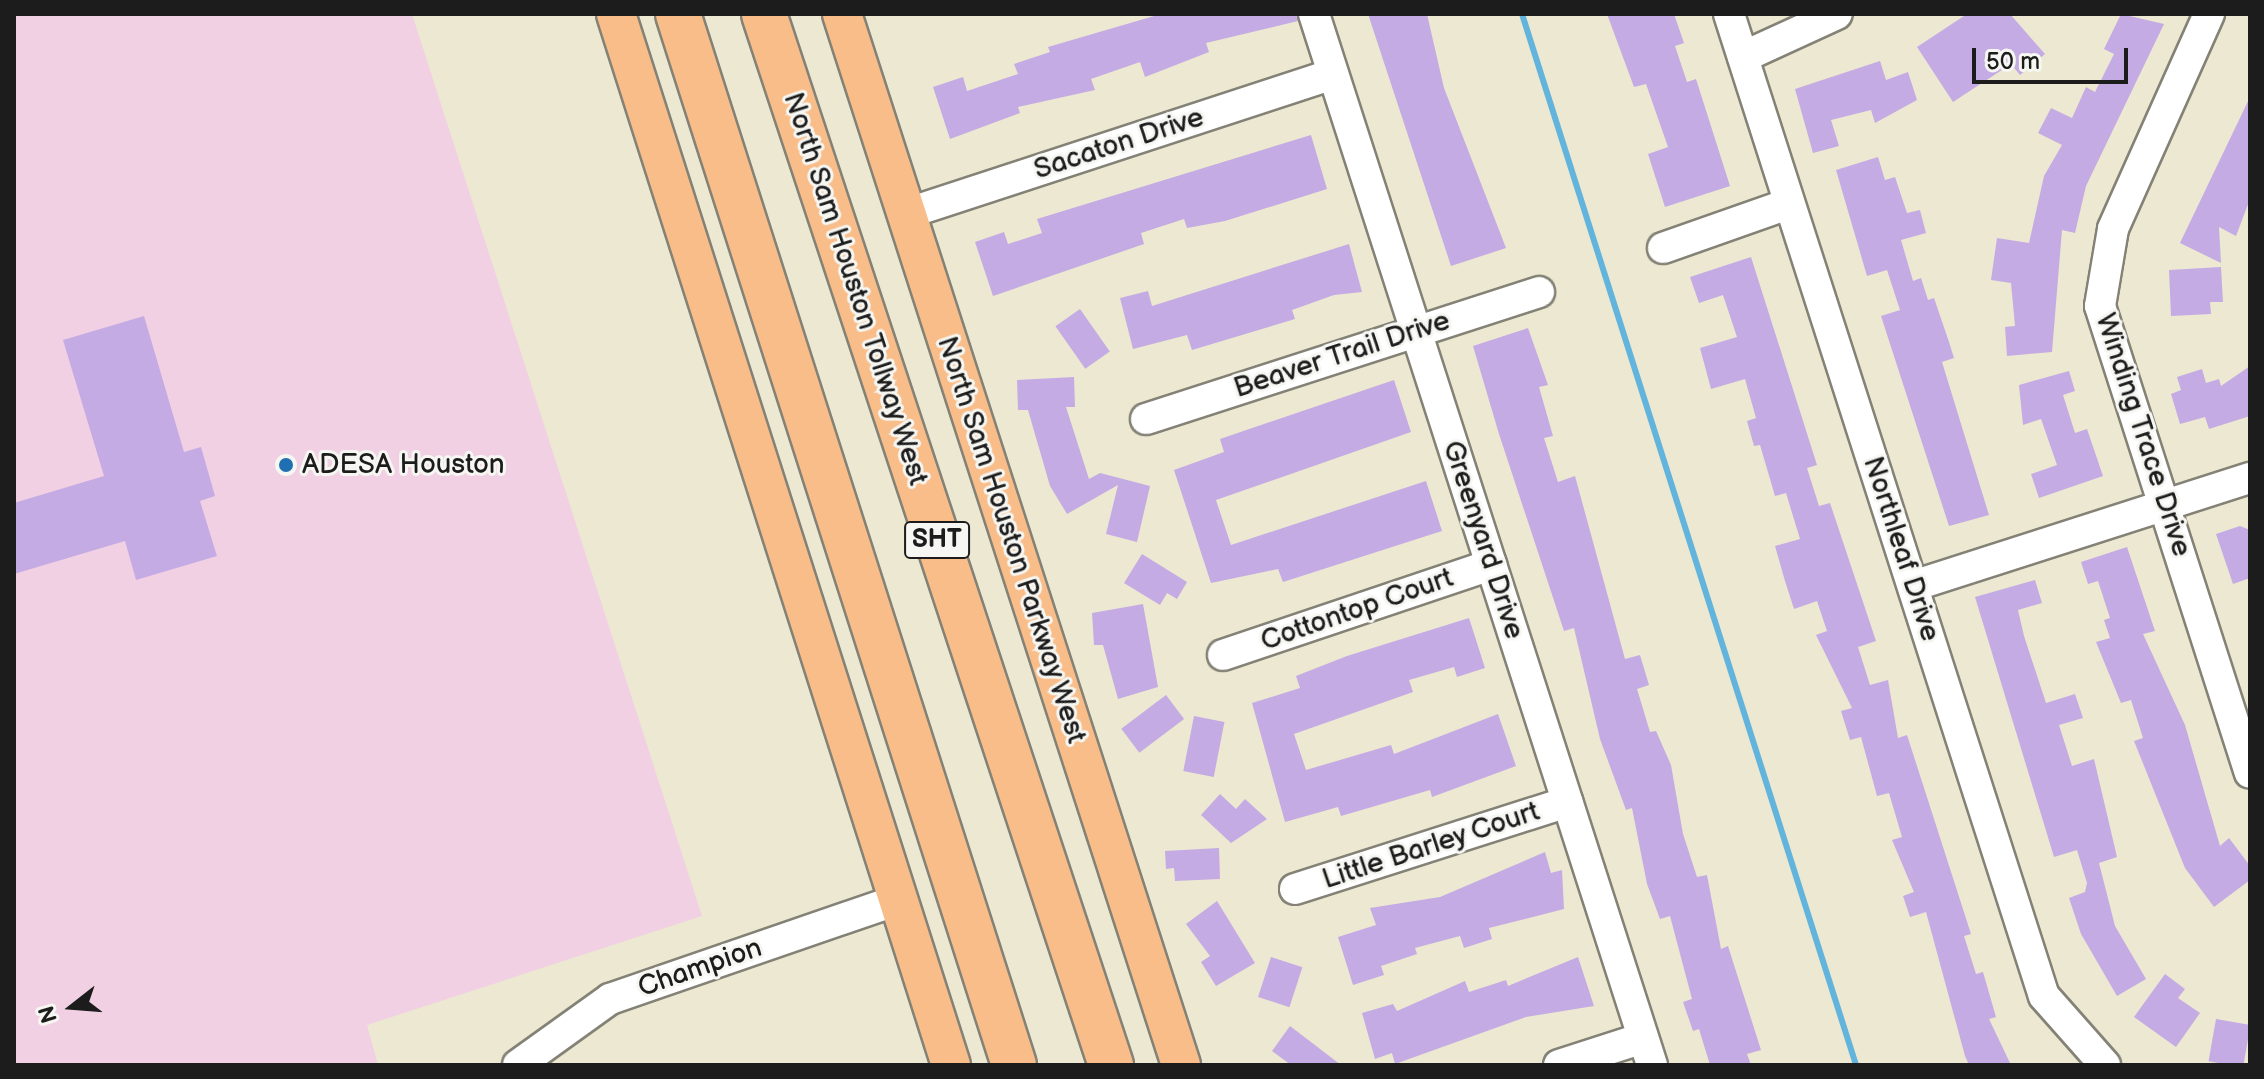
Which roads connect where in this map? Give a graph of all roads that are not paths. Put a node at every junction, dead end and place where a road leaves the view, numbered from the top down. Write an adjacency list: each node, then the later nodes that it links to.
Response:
1 (616, 14): 25 (main road)
2 (678, 14): 29 (highway)
3 (764, 14): 30 (highway, North Sam Houston Tollway West / SHT)
4 (842, 14): 12 (main road, North Sam Houston Parkway West)
5 (1314, 14): 10 (street, Greenyard Drive)
6 (1729, 14): 9 (street, Northleaf Drive)
7 (1837, 14): 9 (street)
8 (2209, 14): 18 (street, Winding Trace Drive)
9 (1743, 57): 11 (street, Northleaf Drive)
10 (1333, 74): 12 (street, Sacaton Drive); 15 (street, Greenyard Drive)
11 (1788, 204): 13 (street); 20 (street, Northleaf Drive)
12 (905, 214): 31 (main road, North Sam Houston Parkway West)
13 (1663, 248)
14 (1539, 292): 15 (street, Beaver Trail Drive)
15 (1416, 332): 16 (street, Beaver Trail Drive); 19 (street, Greenyard Drive)
16 (1146, 419)
17 (2250, 478): 18 (street)
18 (2164, 503): 20 (street); 22 (street, Winding Trace Drive)
19 (1491, 565): 21 (street, Cottontop Court); 23 (street, Greenyard Drive)
20 (1913, 586): 33 (street, Northleaf Drive)
21 (1223, 655)
22 (2250, 773)
23 (1567, 802): 24 (street, Little Barley Court); 26 (street, Greenyard Drive)
24 (1295, 889)
25 (898, 900): 27 (street, Champion); 28 (main road)
26 (1647, 1051): 32 (street)
27 (518, 1065)
28 (951, 1065)
29 (1014, 1065)
30 (1111, 1065)
31 (1181, 1065)
32 (1559, 1065)
33 (2105, 1065)

